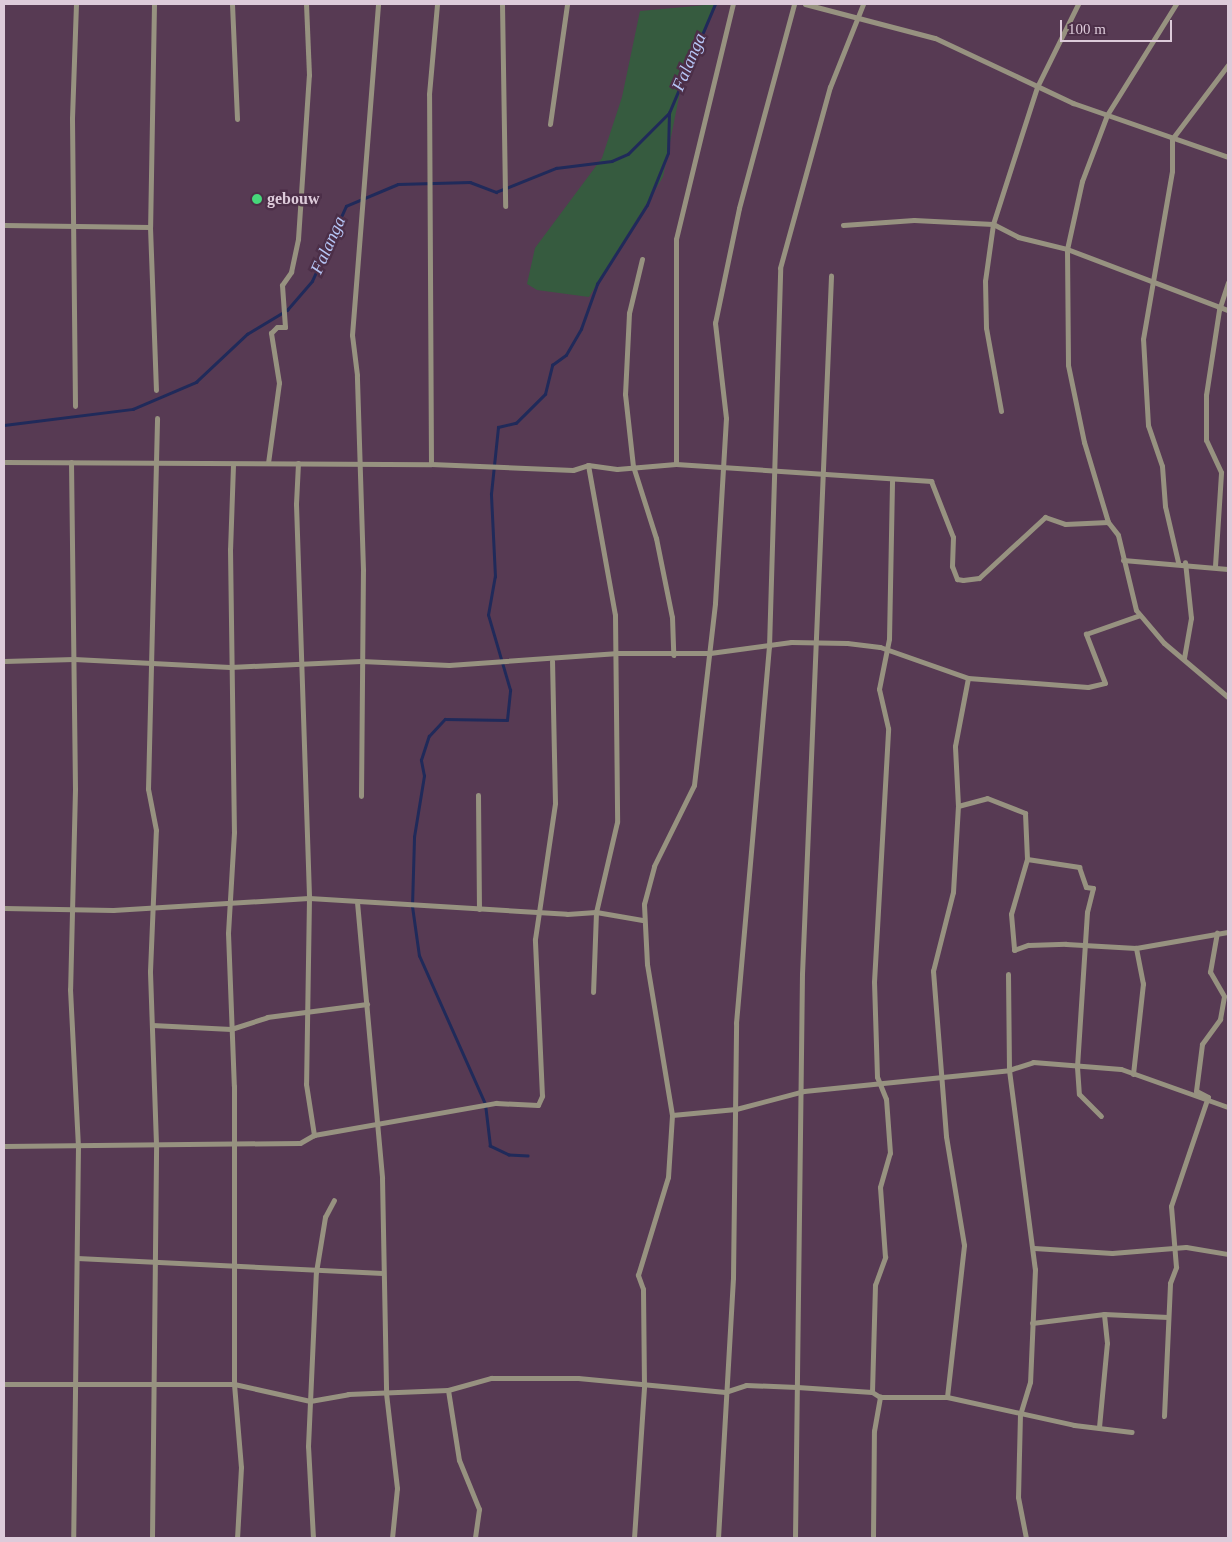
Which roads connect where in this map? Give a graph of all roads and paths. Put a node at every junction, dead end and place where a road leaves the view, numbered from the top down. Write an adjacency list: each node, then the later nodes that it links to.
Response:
1 (76, 4): 24 (street)
2 (154, 4): 28 (street)
3 (232, 4): 19 (street)
4 (306, 4): 43 (street)
5 (378, 4): 45 (street)
6 (437, 4): 46 (street)
7 (502, 4): 23 (street)
8 (567, 4): 20 (street)
9 (733, 4): 47 (street)
10 (794, 4): 51 (street)
11 (805, 4): 15 (street)
12 (863, 4): 15 (street)
13 (1078, 4): 17 (street)
14 (1176, 4): 18 (street)
15 (856, 14): 17 (street); 52 (street)
16 (1228, 65): 21 (street)
17 (1037, 86): 18 (street); 25 (street)
18 (1107, 115): 21 (street); 29 (street)
19 (237, 119)
20 (550, 124)
21 (1172, 139): 22 (street); 32 (street)
22 (1228, 157)
23 (505, 206)
24 (75, 223): 26 (street); 28 (street); 37 (street)
25 (993, 224): 27 (street); 29 (street); 38 (street)
26 (4, 225)
27 (843, 225)
28 (150, 227): 36 (street)
29 (1067, 249): 32 (street); 55 (street)
30 (642, 259): 50 (street)
31 (831, 276): 53 (street)
32 (1152, 280): 34 (street); 57 (street)
33 (1228, 282): 34 (street)
34 (1220, 306): 35 (street); 59 (street)
35 (1228, 310)
36 (156, 390)
37 (75, 406)
38 (1001, 411)
39 (156, 418): 42 (street)
40 (4, 462): 41 (street)
41 (71, 462): 42 (street); 71 (street)
42 (153, 462): 48 (street); 75 (street)
43 (268, 463): 44 (street); 48 (street)
44 (298, 463): 45 (street); 76 (street)
45 (357, 464): 46 (street); 73 (street)
46 (431, 464): 49 (street)
47 (676, 464): 50 (street); 51 (street)
48 (233, 465): 77 (street)
49 (588, 465): 50 (street); 67 (street)
50 (633, 466): 69 (street)
51 (722, 469): 52 (street); 68 (street)
52 (774, 470): 53 (street); 64 (street)
53 (825, 475): 54 (street); 63 (street)
54 (892, 479): 55 (street); 62 (street)
55 (1108, 522): 56 (street)
56 (1123, 560): 57 (street); 61 (street)
57 (1178, 562): 58 (street)
58 (1185, 562): 59 (street); 70 (street)
59 (1215, 566): 60 (street)
60 (1228, 569)
61 (1140, 615): 70 (street); 78 (street)
62 (888, 639): 65 (street); 66 (street)
63 (813, 644): 64 (street); 65 (street); 109 (street)
64 (769, 646): 68 (street); 112 (street)
65 (880, 647): 66 (street)
66 (887, 650): 78 (street); 108 (street)
67 (615, 653): 69 (street); 74 (street); 92 (street)
68 (710, 653): 69 (street); 93 (street)
69 (673, 655)
70 (1184, 658): 79 (street)
71 (74, 659): 72 (street); 75 (street); 90 (street)
72 (4, 661)
73 (361, 661): 74 (street); 76 (street); 80 (street)
74 (552, 661): 91 (street)
75 (151, 662): 77 (street); 86 (street)
76 (304, 667): 77 (street); 84 (street)
77 (230, 668): 87 (street)
78 (968, 678): 82 (street)
79 (1228, 697)
80 (361, 796)
81 (478, 796): 89 (street)
82 (958, 806): 83 (street); 106 (street)
83 (1027, 859): 96 (street); 96 (street)
84 (309, 898): 85 (street); 87 (street); 101 (street)
85 (358, 902): 89 (street); 100 (street)
86 (153, 904): 87 (street); 90 (street); 102 (street)
87 (230, 904): 103 (street)
88 (4, 908): 90 (street)
89 (479, 908): 91 (street)
90 (75, 909): 120 (street)
91 (538, 910): 92 (street); 115 (street)
92 (596, 912): 93 (street); 99 (street)
93 (642, 920): 113 (street)
94 (1228, 932): 95 (street)
95 (1216, 933): 97 (street); 110 (street)
96 (1086, 945): 97 (street); 104 (street)
97 (1136, 948): 107 (street)
98 (1008, 974): 105 (street)
99 (593, 992)
100 (367, 1004): 101 (street); 115 (street)
101 (305, 1014): 103 (street); 116 (street)
102 (152, 1025): 103 (street); 117 (street)
103 (231, 1029): 118 (street)
104 (1076, 1067): 105 (street); 107 (street); 114 (street)
105 (1009, 1070): 106 (street); 122 (street)
106 (940, 1074): 108 (street); 144 (street)
107 (1133, 1074): 110 (street)
108 (880, 1085): 109 (street); 141 (street)
109 (804, 1091): 112 (street); 138 (street)
110 (1207, 1100): 111 (street); 123 (street)
111 (1228, 1107)
112 (736, 1109): 113 (street); 140 (street)
113 (672, 1115): 137 (street)
114 (1101, 1116)
115 (376, 1127): 116 (street); 129 (street)
116 (314, 1135): 118 (street)
117 (156, 1144): 118 (street); 120 (street); 126 (street)
118 (234, 1145): 127 (street)
119 (4, 1146): 120 (street)
120 (78, 1146): 125 (street)
121 (334, 1200): 128 (street)
122 (1034, 1248): 123 (street); 132 (street)
123 (1176, 1248): 124 (street); 131 (street)
124 (1228, 1254)
125 (77, 1258): 126 (street); 135 (street)
126 (155, 1264): 127 (street); 133 (street)
127 (234, 1265): 128 (street); 136 (street)
128 (316, 1272): 129 (street); 145 (street)
129 (384, 1273): 142 (street)
130 (1104, 1314): 131 (street); 132 (street); 148 (street)
131 (1168, 1317): 147 (street)
132 (1032, 1324): 146 (street)
133 (153, 1383): 135 (street); 136 (street); 151 (street)
134 (4, 1384): 135 (street)
135 (76, 1384): 150 (street)
136 (234, 1384): 145 (street); 152 (street)
137 (644, 1386): 139 (street); 140 (street); 156 (street)
138 (797, 1387): 140 (street); 141 (street); 158 (street)
139 (448, 1390): 142 (street); 155 (street)
140 (725, 1392): 157 (street)
141 (872, 1392): 143 (street)
142 (386, 1393): 145 (street); 154 (street)
143 (880, 1396): 144 (street); 159 (street)
144 (947, 1397): 146 (street)
145 (310, 1400): 153 (street)
146 (1020, 1414): 148 (street); 160 (street)
147 (1164, 1416)
148 (1099, 1427): 149 (street)
149 (1132, 1432)
150 (73, 1538)
151 (152, 1538)
152 (237, 1538)
153 (313, 1538)
154 (392, 1538)
155 (475, 1538)
156 (634, 1538)
157 (718, 1538)
158 (795, 1538)
159 (873, 1538)
160 (1026, 1538)

